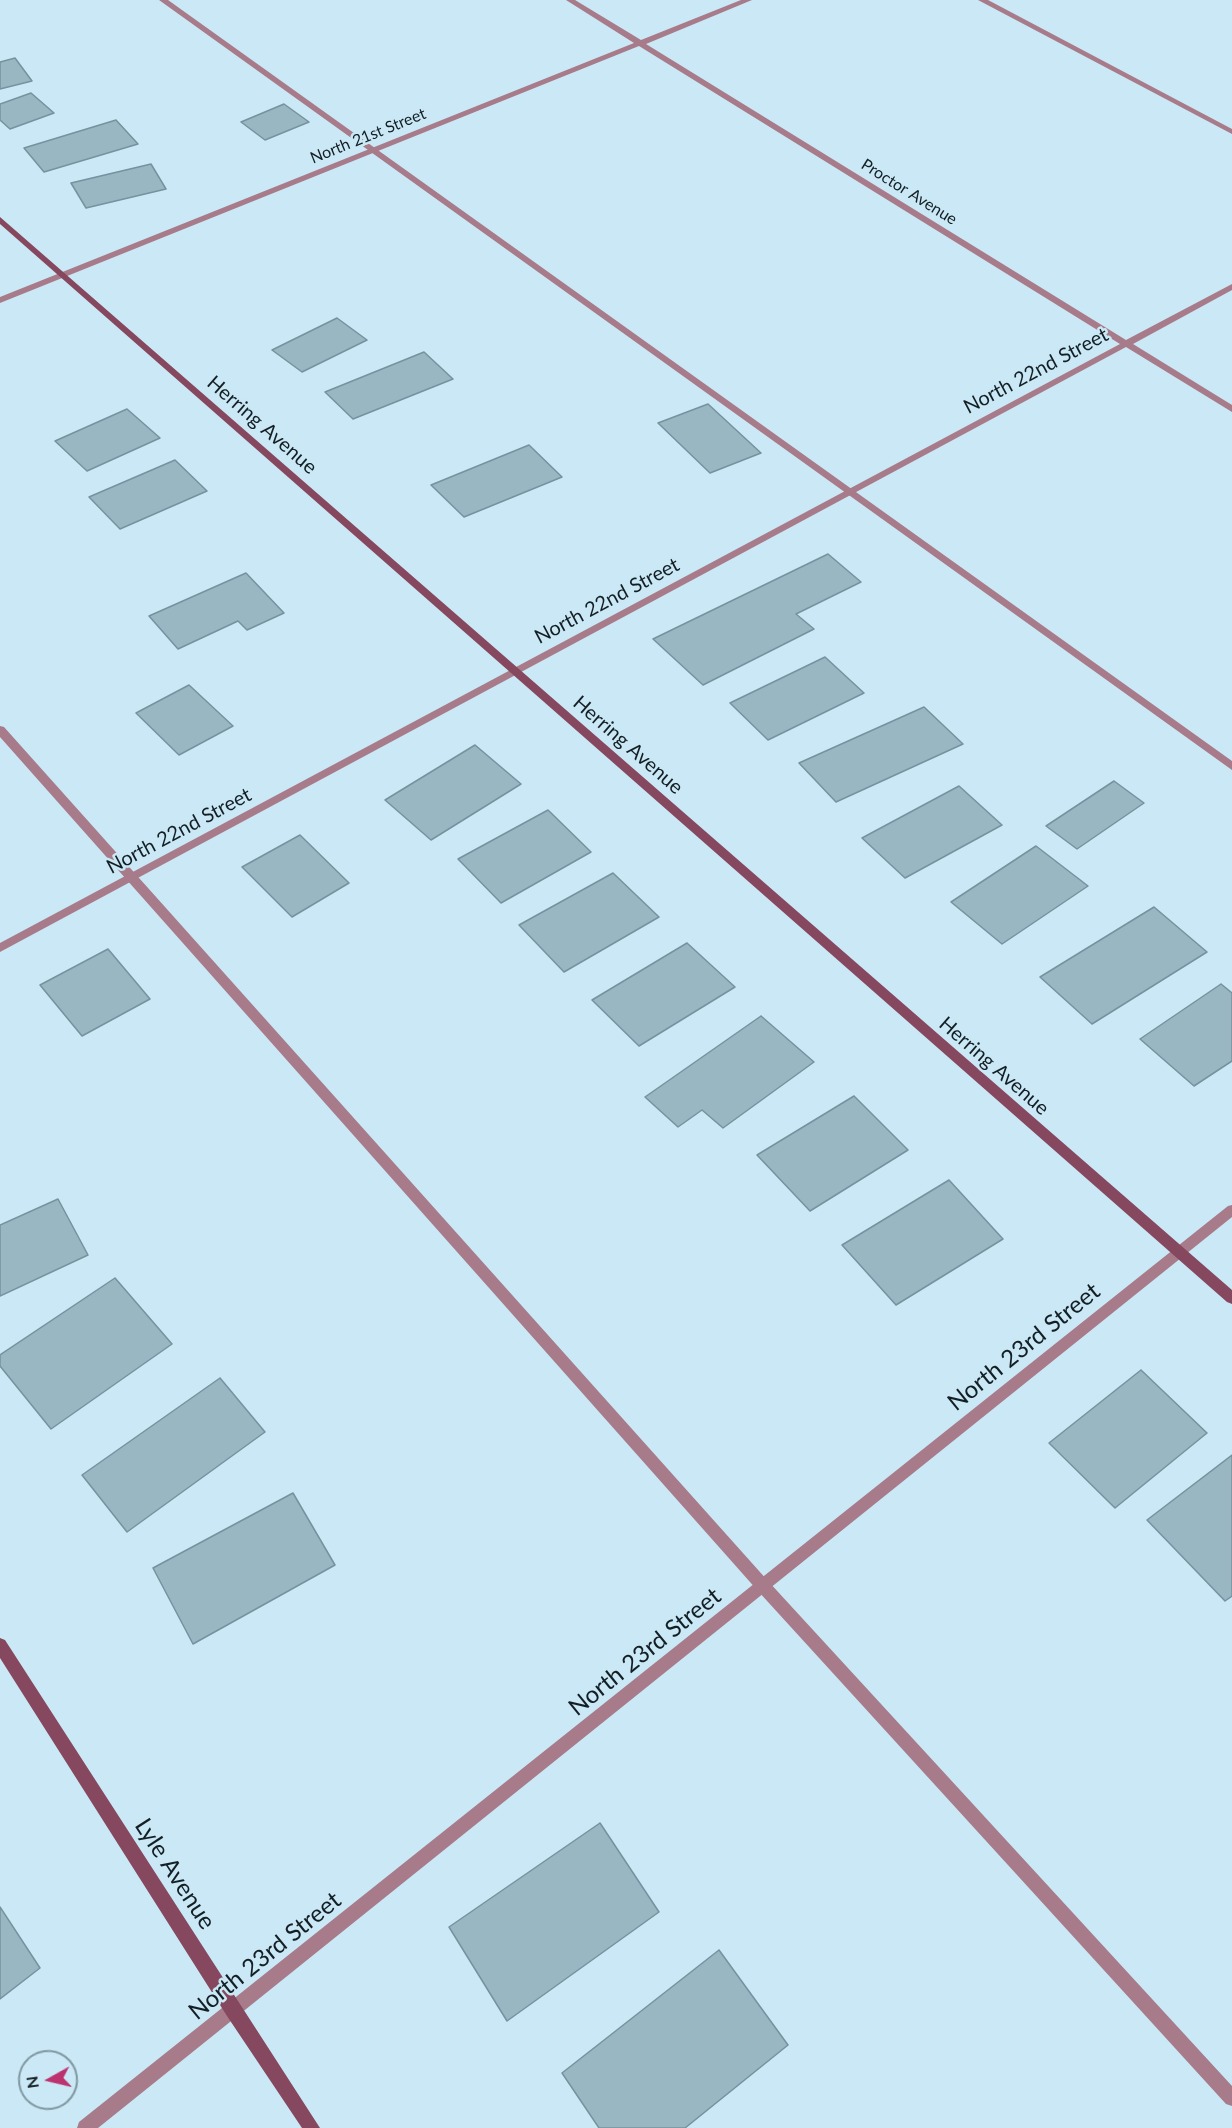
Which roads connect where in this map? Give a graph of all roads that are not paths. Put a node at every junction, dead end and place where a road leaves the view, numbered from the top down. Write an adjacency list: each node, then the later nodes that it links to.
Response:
1 (163, 0): 7 (street)
2 (570, 0): 5 (street, Proctor Avenue)
3 (748, 0): 5 (street, North 21st Street)
4 (982, 0): 6 (street)
5 (639, 44): 7 (street, North 21st Street); 12 (street, Proctor Avenue)
6 (1232, 132)
7 (372, 151): 9 (street, North 21st Street); 14 (street)
8 (0, 220): 9 (main road, Herring Avenue)
9 (63, 275): 11 (street, North 21st Street); 15 (main road, Herring Avenue)
10 (1232, 287): 12 (street, North 22nd Street)
11 (0, 300)
12 (1126, 344): 13 (street, Proctor Avenue); 14 (street, North 22nd Street)
13 (1232, 409)
14 (850, 491): 15 (street, North 22nd Street); 17 (street)
15 (516, 670): 18 (street, North 22nd Street); 21 (main road, Herring Avenue)
16 (0, 730): 18 (street)
17 (1232, 766)
18 (132, 876): 19 (street, North 22nd Street); 23 (street)
19 (0, 948)
20 (1232, 1210): 21 (street, North 23rd Street)
21 (1179, 1252): 22 (main road, Herring Avenue); 23 (street, North 23rd Street)
22 (1232, 1298)
23 (763, 1586): 25 (street, North 23rd Street); 26 (street)
24 (0, 1645): 25 (main road, Lyle Avenue)
25 (233, 2010): 27 (street, North 23rd Street); 28 (main road, Lyle Avenue)
26 (1232, 2098)
27 (85, 2128)
28 (312, 2128)

